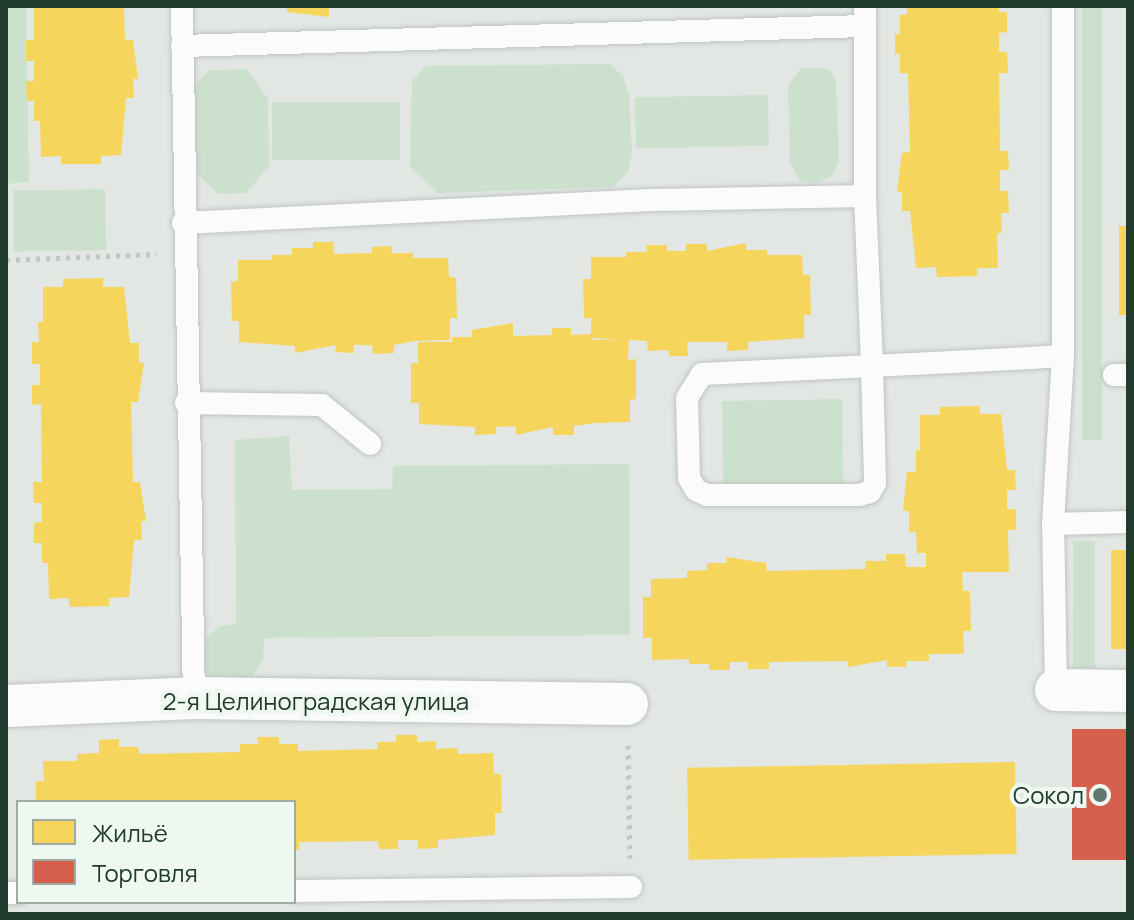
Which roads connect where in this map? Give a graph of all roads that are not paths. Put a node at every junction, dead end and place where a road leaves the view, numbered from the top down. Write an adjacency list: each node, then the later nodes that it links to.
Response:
1 (182, 6): 4 (lane)
2 (1063, 6): 7 (lane)
3 (865, 16): 4 (lane); 5 (lane)
4 (182, 46): 6 (lane)
5 (865, 196): 6 (lane); 8 (lane)
6 (183, 223): 9 (lane)
7 (1063, 356): 8 (lane); 12 (lane)
8 (872, 366): 8 (lane)
9 (186, 403): 10 (lane); 15 (lane)
10 (370, 444)
11 (1128, 522): 12 (lane)
12 (1053, 524): 13 (lane)
13 (1056, 690): 14 (street)
14 (1128, 691)
15 (194, 698): 16 (street, 2-я Целиноградская улица); 17 (street, 2-я Целиноградская улица)
16 (627, 704)
17 (6, 706)
18 (631, 887): 19 (lane)
19 (296, 891)

